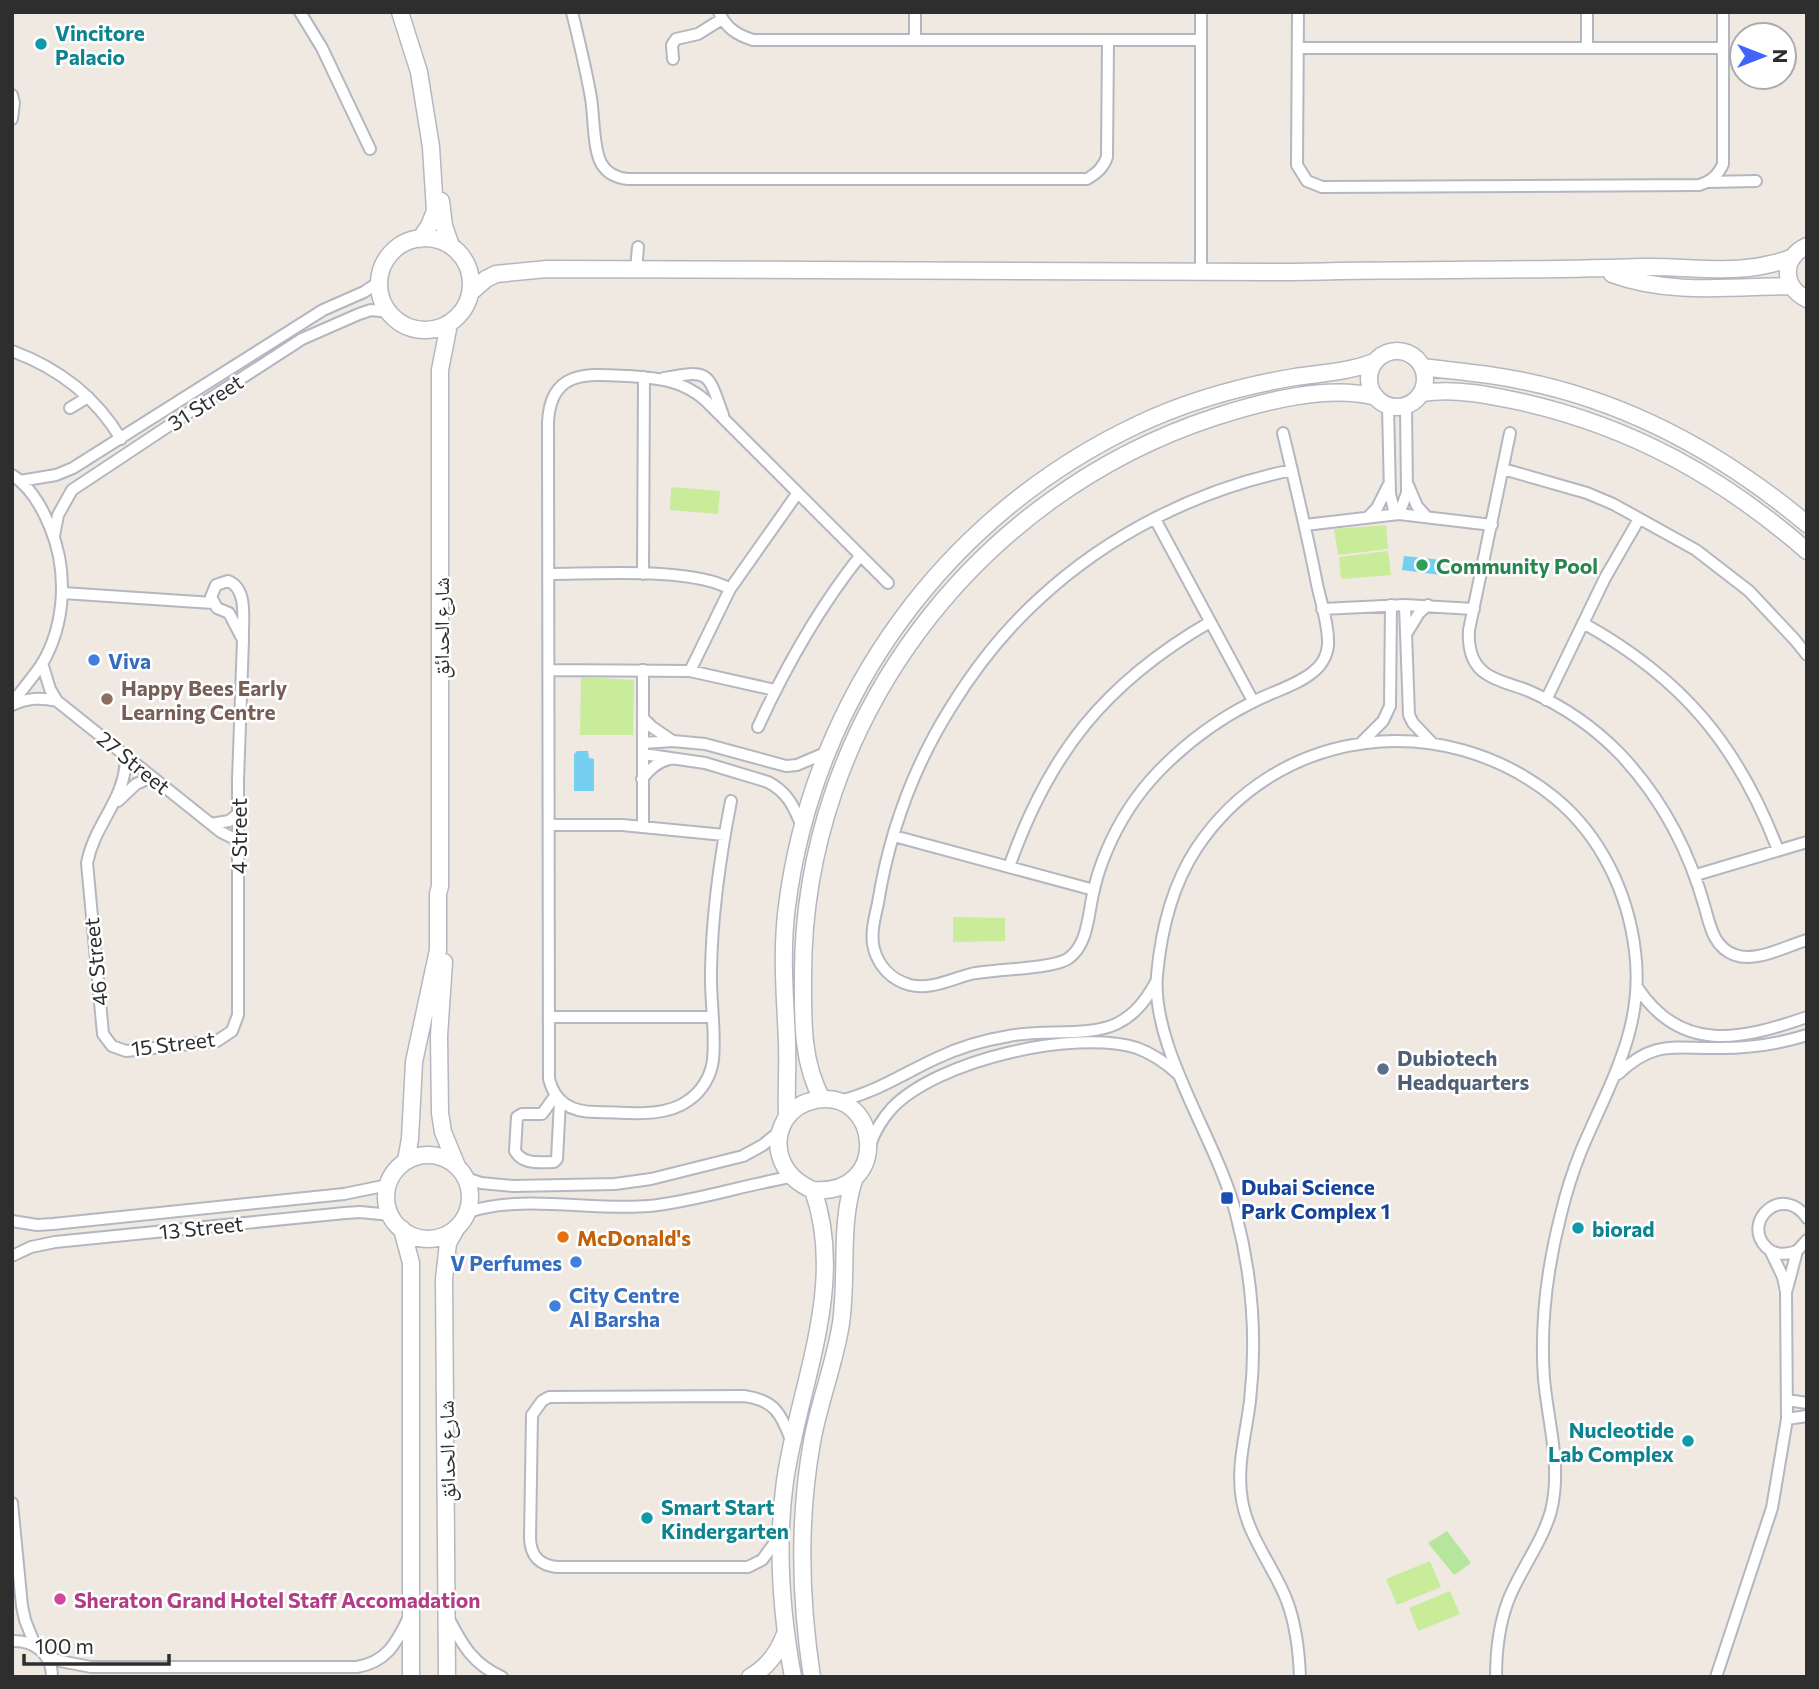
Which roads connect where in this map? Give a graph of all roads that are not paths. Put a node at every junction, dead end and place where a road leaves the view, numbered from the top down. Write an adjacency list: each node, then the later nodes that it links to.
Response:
1 (300, 12): 20 (street)
2 (400, 12): 19 (street)
3 (572, 12): 12 (street)
4 (915, 12): 10 (street)
5 (1201, 12): 11 (street)
6 (1298, 12): 14 (street)
7 (1587, 12): 13 (street)
8 (1723, 12): 15 (street)
9 (721, 16): 10 (street); 16 (street)
10 (915, 40): 12 (street)
11 (1201, 40): 12 (street); 31 (street)
12 (1108, 41)
13 (1587, 46): 14 (street); 15 (street)
14 (1298, 48): 22 (street)
15 (1723, 48): 22 (street)
16 (673, 59)
17 (12, 96): 18 (street)
18 (12, 119)
19 (431, 148): 24 (street); 26 (street)
20 (370, 149)
21 (1756, 181): 22 (street)
22 (1707, 182)
23 (1807, 234): 27 (street)
24 (419, 239): 26 (street); 32 (street)
25 (638, 247): 30 (street)
26 (456, 251): 28 (street); 34 (street)
27 (1799, 251): 29 (street); 33 (street)
28 (547, 269): 30 (street); 34 (street)
29 (1599, 269): 31 (street); 33 (street)
30 (636, 270): 31 (street)
31 (1201, 271)
32 (379, 282): 36 (street); 53 (street, 31 Street)
33 (1790, 286): 35 (street)
34 (470, 293): 37 (street)
35 (1807, 299)
36 (389, 312): 38 (street); 70 (street, 31 Street)
37 (449, 324): 38 (street); 42 (street)
38 (416, 329): 42 (street)
39 (12, 351): 46 (street)
40 (1374, 362): 41 (street); 47 (street); 109 (street)
41 (1422, 367): 45 (street); 68 (street)
42 (440, 370): 129 (street, شارع الحدائق)
43 (643, 377): 44 (street); 73 (street); 74 (street)
44 (662, 379): 50 (street); 50 (street)
45 (1422, 393): 48 (street); 71 (street)
46 (88, 397): 49 (street); 53 (street)
47 (1382, 401): 48 (street); 54 (street); 143 (street)
48 (1406, 406): 55 (street)
49 (70, 408)
50 (725, 421): 61 (street)
51 (1283, 433): 57 (street)
52 (1510, 433): 56 (street)
53 (121, 439): 58 (street, 31 Street)
54 (1389, 462): 55 (street); 60 (street)
55 (1407, 462): 59 (street)
56 (1503, 469): 66 (street); 69 (street)
57 (1292, 470): 65 (street); 67 (street)
58 (16, 478): 70 (street)
59 (1407, 481): 62 (street); 63 (street)
60 (1389, 484): 62 (street); 64 (street)
61 (797, 494): 72 (street); 76 (street)
62 (1397, 514): 63 (street); 64 (street)
63 (1425, 516): 69 (street)
64 (1368, 517): 67 (street)
65 (1155, 519): 85 (street); 123 (street)
66 (1639, 519): 86 (street); 92 (street)
67 (1305, 524): 83 (street)
68 (1807, 524)
69 (1492, 525): 84 (street)
70 (54, 536): 77 (street)
71 (1807, 551)
72 (860, 556): 75 (street); 97 (street)
73 (549, 574): 74 (street); 94 (street)
74 (643, 574): 76 (street)
75 (888, 583)
76 (730, 589): 96 (street)
77 (63, 593): 78 (street); 93 (street)
78 (214, 603): 89 (street); 89 (street, 4 Street)
79 (1391, 605): 80 (street); 82 (street); 87 (street)
80 (1405, 605): 81 (street); 88 (street)
81 (1428, 605): 84 (street); 88 (street)
82 (1369, 606): 83 (street); 87 (street)
83 (1322, 609): 100 (street)
84 (1474, 609): 98 (street)
85 (1210, 622): 100 (street); 127 (street)
86 (1584, 623): 98 (street); 126 (street)
87 (1391, 631): 90 (street)
88 (1407, 633): 91 (street)
89 (243, 640): 117 (street, 4 Street)
90 (1390, 654): 91 (street); 106 (street)
91 (1407, 654): 107 (street)
92 (1807, 654)
93 (42, 663): 99 (street, 27 Street); 101 (street)
94 (549, 670): 95 (street); 120 (street)
95 (643, 670): 96 (street); 102 (street)
96 (690, 671): 97 (street)
97 (775, 690): 103 (street)
98 (1546, 700): 128 (street)
99 (57, 701): 101 (street); 110 (street, 27 Street)
100 (1253, 701): 130 (street)
101 (12, 704)
102 (643, 718): 104 (street); 108 (street)
103 (758, 727)
104 (673, 741): 105 (street); 108 (street)
105 (694, 742): 109 (street); 112 (street)
106 (1361, 743): 107 (street); 132 (street)
107 (1432, 743): 133 (street)
108 (643, 748): 111 (street); 114 (street)
109 (825, 753): 119 (street)
110 (126, 756): 113 (street, 27 Street); 116 (street, 46 Street)
111 (674, 757): 112 (street); 114 (street)
112 (693, 760): 119 (street)
113 (152, 777): 116 (street, 46 Street); 118 (street, 27 Street)
114 (642, 779): 121 (street)
115 (732, 801): 122 (street)
116 (113, 806): 139 (street, 46 Street)
117 (238, 814): 118 (street); 124 (street, 4 Street)
118 (211, 824): 124 (street, 27 Street)
119 (802, 824): 144 (street)
120 (549, 825): 121 (street); 134 (street)
121 (643, 827): 122 (street)
122 (724, 835): 135 (street)
123 (894, 836): 127 (street); 130 (street)
124 (239, 841): 137 (street, 4 Street)
125 (1807, 842): 126 (street)
126 (1778, 850): 128 (street)
127 (1009, 867): 130 (street)
128 (1696, 875): 131 (street)
129 (440, 886): 146 (street, شارع الحدائق); 147 (street, شارع الحدائق)
130 (1094, 890)
131 (1807, 940)
132 (1157, 979): 141 (street); 143 (street)
133 (1637, 988): 136 (street); 140 (street)
134 (550, 1017): 135 (street); 142 (street)
135 (711, 1017): 142 (street)
136 (1807, 1017)
137 (232, 1031): 139 (street, 15 Street)
138 (1807, 1035): 140 (street)
139 (112, 1046)
140 (1616, 1076): 184 (street)
141 (1181, 1077): 145 (street); 183 (street)
142 (558, 1099): 142 (street)
143 (830, 1100): 144 (street); 145 (street)
144 (783, 1124): 147 (street); 148 (street)
145 (869, 1147): 149 (street)
146 (406, 1161): 147 (street); 150 (street)
147 (462, 1172): 152 (street)
148 (791, 1177): 151 (street); 152 (street)
149 (854, 1180): 151 (street); 182 (street)
150 (388, 1185): 153 (street); 155 (street, 13 Street)
151 (813, 1190): 167 (street)
152 (468, 1212): 156 (street)
153 (391, 1215): 157 (street); 161 (street, 13 Street)
154 (1807, 1218): 159 (street)
155 (12, 1221)
156 (457, 1227): 157 (street); 171 (street, شارع الحدائق)
157 (402, 1229): 170 (street, شارع الحدائق)
158 (1807, 1240): 160 (street)
159 (1770, 1250): 160 (street); 162 (street)
160 (1797, 1251): 162 (street)
161 (12, 1256)
162 (1786, 1292): 163 (street)
163 (1787, 1400): 164 (street); 166 (street)
164 (1807, 1403)
165 (1807, 1416): 166 (street)
166 (1787, 1419): 185 (street)
167 (792, 1443): 169 (street); 169 (street)
168 (12, 1503): 174 (street)
169 (781, 1535): 172 (street)
170 (411, 1614): 175 (street); 177 (street, شارع الحدائق)
171 (447, 1616): 178 (street, شارع الحدائق); 179 (street)
172 (785, 1634): 180 (street); 181 (street)
173 (12, 1641): 174 (street)
174 (35, 1645): 175 (street)
175 (47, 1656): 176 (street)
176 (52, 1677)
177 (411, 1677)
178 (447, 1677)
179 (502, 1677)
180 (750, 1677)
181 (793, 1677)
182 (812, 1677)
183 (1300, 1677)
184 (1496, 1677)
185 (1716, 1677)

